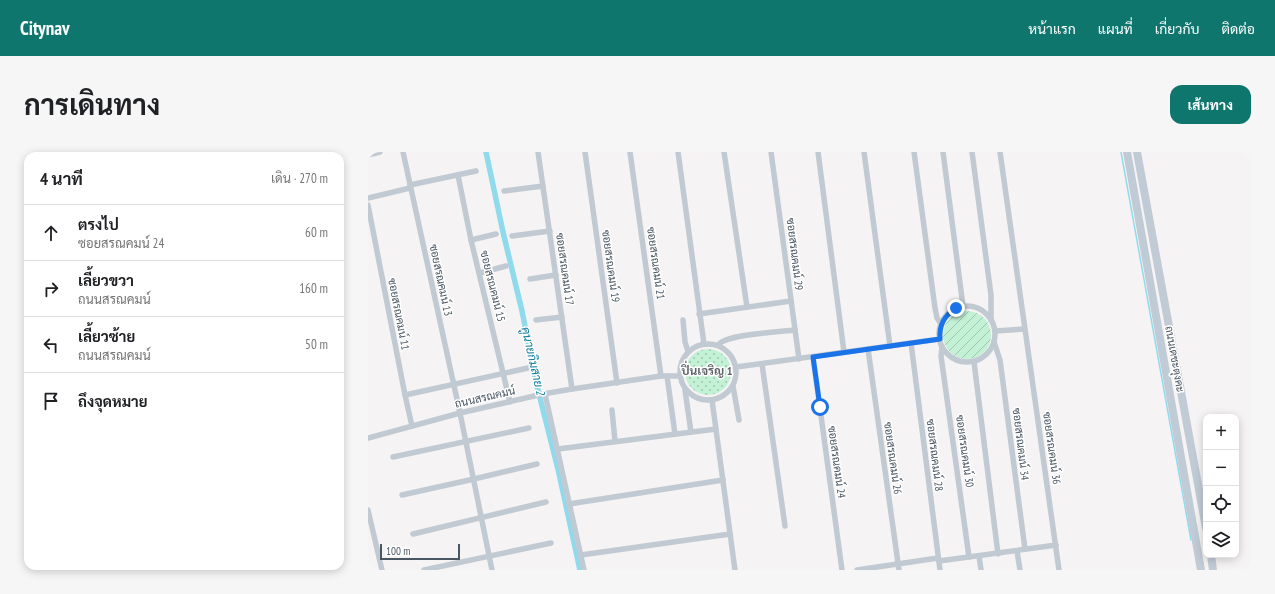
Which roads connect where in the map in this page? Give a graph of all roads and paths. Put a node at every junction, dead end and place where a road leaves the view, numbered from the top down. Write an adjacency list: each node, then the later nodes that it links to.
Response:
1 (380, 152): 17 (street)
2 (403, 152): 21 (street, ซอยสรณคมน์ 13)
3 (538, 152): 20 (street, ซอยสรณคมน์ 17)
4 (585, 152): 66 (street, ซอยสรณคมน์ 19)
5 (630, 152): 64 (street, ซอยสรณคมน์ 21)
6 (678, 152): 38 (street)
7 (724, 152): 37 (street)
8 (771, 152): 35 (street, ซอยสรณคมน์ 29)
9 (818, 152): 56 (street)
10 (864, 152): 52 (street)
11 (914, 152): 43 (street)
12 (943, 152): 36 (street)
13 (972, 152): 42 (street)
14 (1000, 152): 44 (street, ซอยสรณคมน์ 36)
15 (1127, 152): 30 (street, ถนนเดชะตุงคะ)
16 (1137, 152): 29 (street, ถนนเดชะตุงคะ)
17 (368, 155)
18 (476, 171): 19 (street)
19 (458, 175): 21 (street); 28 (street, ซอยสรณคมน์ 15)
20 (543, 186): 22 (street); 25 (street, ซอยสรณคมน์ 17)
21 (410, 187): 23 (street); 67 (street, ซอยสรณคมน์ 13)
22 (504, 191)
23 (368, 198)
24 (368, 205): 71 (street, ซอยสรณคมน์ 11)
25 (550, 231): 27 (street); 33 (street, ซอยสรณคมน์ 17)
26 (496, 234): 28 (street)
27 (512, 236)
28 (471, 240): 32 (street, ซอยสรณคมน์ 15)
29 (1154, 249): 30 (street); 96 (street, ถนนเดชะตุงคะ)
30 (1145, 251): 125 (street, ถนนเดชะตุงคะ)
31 (506, 266): 32 (street)
32 (480, 273): 63 (street, ซอยสรณคมน์ 15)
33 (556, 275): 34 (street); 39 (street, ซอยสรณคมน์ 17)
34 (530, 279)
35 (791, 301): 37 (street); 45 (street, ซอยสรณคมน์ 29)
36 (963, 306): 42 (street); 43 (street)
37 (747, 307): 38 (street)
38 (699, 314): 50 (street)
39 (562, 317): 40 (street); 69 (street, ซอยสรณคมน์ 17)
40 (536, 320)
41 (683, 320): 55 (street)
42 (991, 320): 46 (street)
43 (941, 324): 47 (street)
44 (1024, 329): 46 (street); 103 (street, ซอยสรณคมน์ 36)
45 (795, 330): 51 (street); 58 (street, ซอยสรณคมน์ 29)
46 (995, 331): 48 (street)
47 (940, 339): 49 (street); 53 (street)
48 (994, 342): 59 (street); 104 (street, ซอยสรณคมน์ 34)
49 (911, 343): 52 (street); 112 (street, ซอยสรณคมน์ 28)
50 (704, 344): 51 (street); 55 (street)
51 (718, 345): 61 (street)
52 (890, 346): 54 (street)
53 (942, 347): 59 (street); 110 (street, ซอยสรณคมน์ 30)
54 (868, 349): 56 (street); 113 (street, ซอยสรณคมน์ 26)
55 (688, 351): 65 (street)
56 (844, 352): 57 (street)
57 (813, 357): 58 (street); 119 (street, ซอยสรณคมน์ 24)
58 (799, 358): 60 (street)
59 (974, 362): 106 (street)
60 (762, 364): 61 (street); 97 (street)
61 (736, 367): 68 (street)
62 (528, 368): 63 (street)
63 (504, 373): 67 (street); 74 (street, ซอยสรณคมน์ 15)
64 (664, 376): 65 (street, ถนนสรณคมน์); 66 (street, ถนนสรณคมน์); 82 (street, ซอยสรณคมน์ 21)
65 (680, 376): 70 (street)
66 (617, 383): 69 (street, ถนนสรณคมน์)
67 (454, 384): 71 (street); 76 (street, ซอยสรณคมน์ 13)
68 (733, 386): 73 (street); 77 (street)
69 (572, 389): 72 (street, ถนนสรณคมน์)
70 (685, 389): 73 (street); 81 (street)
71 (405, 395): 78 (street, ซอยสรณคมน์ 11)
72 (542, 395): 74 (street, ถนนสรณคมน์); 86 (street)
73 (712, 400): 80 (street)
74 (510, 402): 76 (street, ถนนสรณคมน์)
75 (612, 410): 84 (street)
76 (460, 413): 78 (street, ถนนสรณคมน์); 85 (street, ซอยสรณคมน์ 13)
77 (739, 420)
78 (412, 426): 83 (street, ถนนสรณคมน์)
79 (529, 428): 85 (street)
80 (716, 429): 81 (street); 90 (street)
81 (691, 432): 82 (street)
82 (674, 434): 84 (street)
83 (368, 438)
84 (615, 441): 86 (street)
85 (466, 442): 87 (street); 89 (street, ซอยสรณคมน์ 13)
86 (558, 449): 93 (street)
87 (393, 457)
88 (537, 464): 89 (street)
89 (474, 479): 91 (street); 95 (street, ซอยสรณคมน์ 13)
90 (723, 480): 93 (street); 99 (street)
91 (402, 494)
92 (546, 502): 95 (street)
93 (570, 504): 107 (street)
94 (368, 510): 102 (street)
95 (482, 517): 98 (street); 108 (street, ซอยสรณคมน์ 13)
96 (1205, 522)
97 (785, 526)
98 (413, 534)
99 (730, 534): 107 (street); 118 (street)
100 (551, 543): 108 (street)
101 (368, 544): 102 (street)
102 (376, 544): 114 (street)
103 (1056, 545): 104 (street); 124 (street, ซอยสรณคมน์ 36)
104 (1025, 549): 105 (street)
105 (1017, 551): 106 (street); 123 (street)
106 (998, 554): 109 (street)
107 (581, 555): 117 (street)
108 (489, 556): 115 (street); 116 (street, ซอยสรณคมน์ 13)
109 (979, 556): 110 (street); 122 (street)
110 (969, 557): 112 (street)
111 (1211, 558): 126 (street)
112 (938, 560): 113 (street); 121 (street, ซอยสรณคมน์ 28)
113 (898, 567): 120 (street)
114 (382, 570)
115 (424, 570)
116 (492, 570)
117 (584, 570)
118 (735, 570)
119 (842, 570)
120 (857, 570)
121 (940, 570)
122 (981, 570)
123 (1020, 570)
124 (1059, 570)
125 (1201, 570)
126 (1213, 570)

